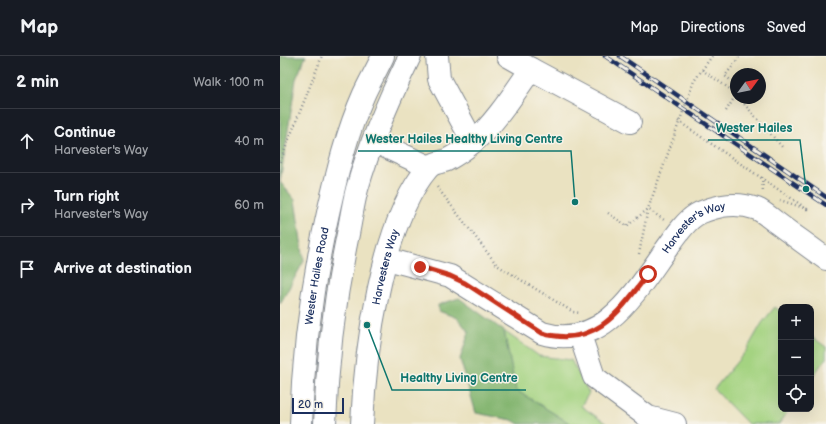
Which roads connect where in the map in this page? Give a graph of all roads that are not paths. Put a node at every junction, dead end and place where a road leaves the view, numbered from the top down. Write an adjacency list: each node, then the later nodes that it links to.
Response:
1 (383, 56): 7 (street, Wester Hailes Road)
2 (410, 56): 8 (street, Wester Hailes Road)
3 (437, 56): 9 (street)
4 (508, 56): 5 (street)
5 (531, 69): 6 (street); 9 (street)
6 (630, 122)
7 (350, 132): 8 (street); 14 (street, Wester Hailes Road)
8 (373, 141): 10 (street); 15 (street, Wester Hailes Road)
9 (473, 142): 10 (street)
10 (436, 174): 11 (street, Harvesters Way)
11 (387, 259): 13 (street, Harvester's Way); 16 (street, Harvesters Way)
12 (826, 259): 13 (street, Harvester's Way)
13 (580, 335): 17 (street)
14 (301, 424)
15 (325, 424)
16 (362, 424)
17 (675, 424)

